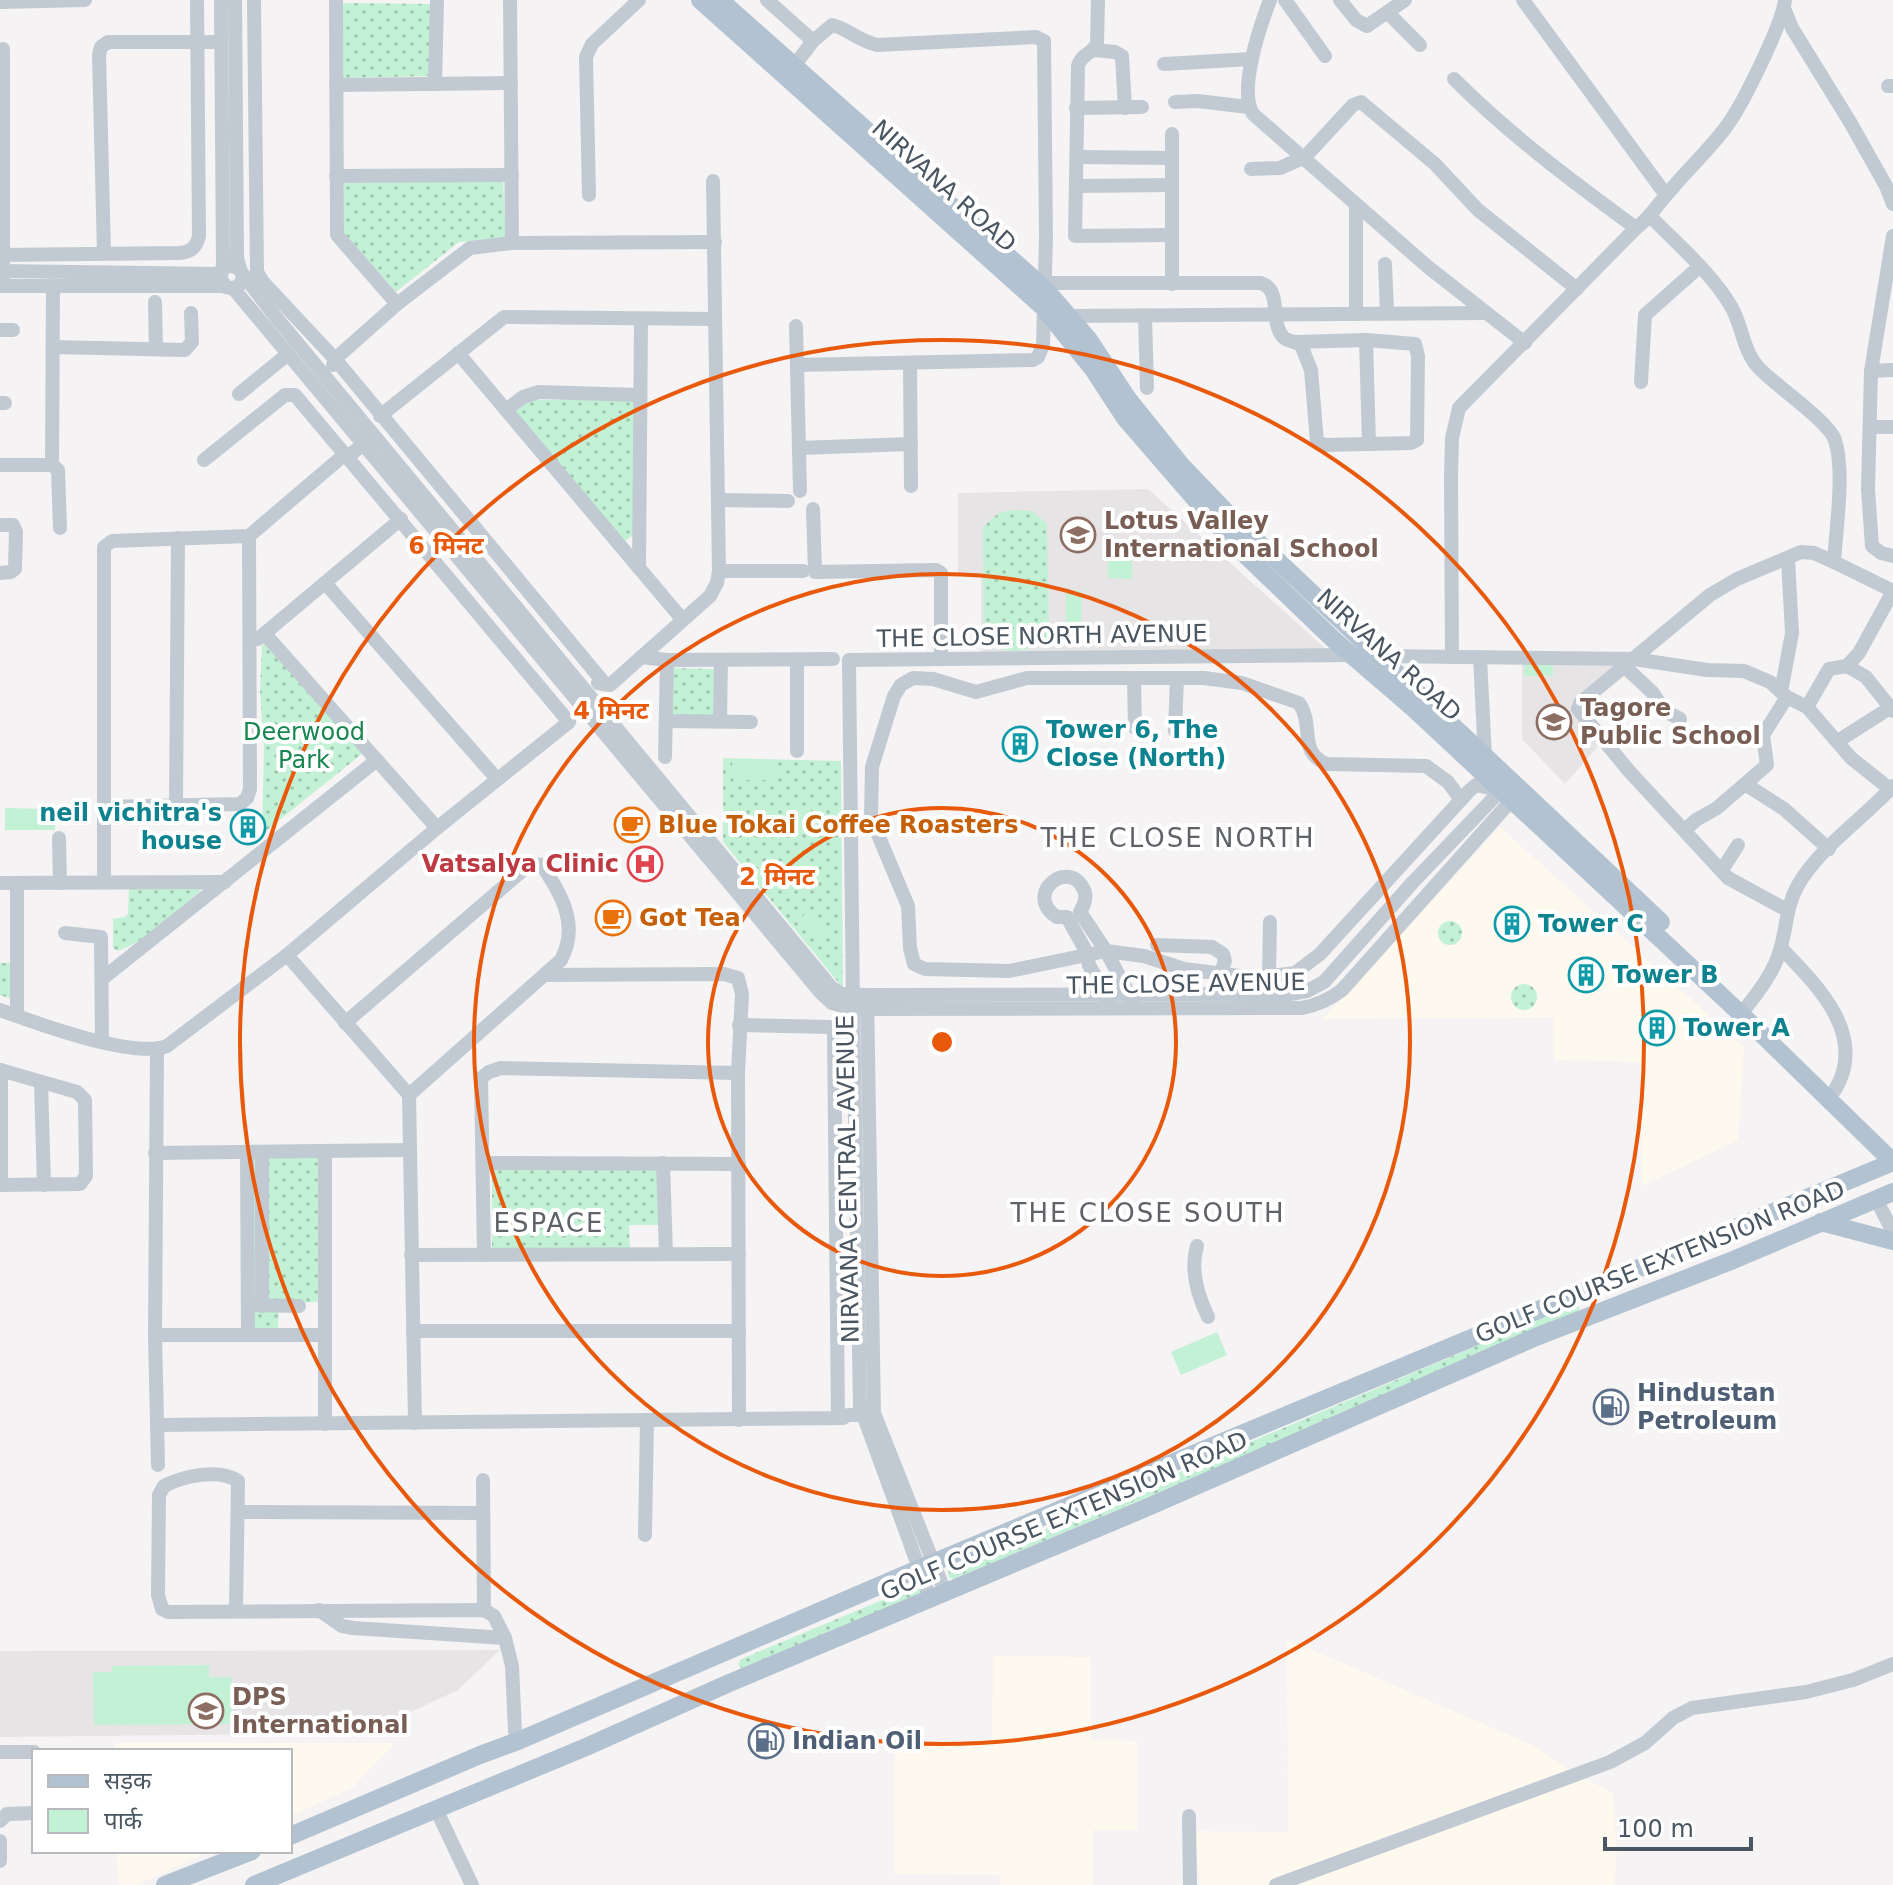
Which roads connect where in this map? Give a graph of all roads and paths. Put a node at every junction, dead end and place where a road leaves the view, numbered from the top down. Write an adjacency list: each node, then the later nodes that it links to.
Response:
1 (85, 0): 18 (street)
2 (197, 0): 23 (street)
3 (228, 0): 4 (street); 22 (street); 68 (street)
4 (251, 0): 95 (street)
5 (336, 0): 37 (street)
6 (437, 0): 35 (street)
7 (510, 0): 34 (street)
8 (639, 0): 54 (street)
9 (700, 0): 74 (main road, NIRVANA ROAD)
10 (720, 0): 32 (main road, NIRVANA ROAD)
11 (767, 0): 21 (street)
12 (1098, 0): 26 (street)
13 (1270, 0): 28 (street)
14 (1285, 0): 27 (street)
15 (1340, 0): 20 (street)
16 (1405, 0): 20 (street)
17 (1523, 0): 55 (street)
18 (0, 2)
19 (1784, 4): 55 (street); 56 (street)
20 (1388, 13): 24 (street)
21 (813, 41): 32 (street); 74 (street)
22 (221, 42): 23 (street); 30 (street)
23 (197, 43): 29 (street); 64 (street)
24 (1420, 45)
25 (3, 49): 36 (street)
26 (1094, 50): 41 (street); 42 (street)
27 (1325, 56)
28 (1252, 59): 31 (street); 40 (street)
29 (198, 61): 30 (street); 64 (street)
30 (221, 61): 70 (street)
31 (1164, 64)
32 (794, 66): 74 (main road, NIRVANA ROAD)
33 (1454, 79): 59 (street)
34 (511, 83): 35 (street); 49 (street)
35 (435, 84): 37 (street)
36 (2, 85): 47 (street)
37 (336, 85): 50 (street)
38 (1175, 102): 40 (street)
39 (1142, 107): 42 (street)
40 (1248, 107): 45 (street)
41 (1076, 108): 42 (street); 44 (street)
42 (1125, 108)
43 (1172, 134): 46 (street)
44 (1077, 157): 46 (street); 53 (street)
45 (1305, 157): 48 (street); 57 (street); 73 (street)
46 (1172, 158): 52 (street)
47 (2, 164): 65 (street)
48 (1251, 169)
49 (512, 175): 50 (street); 63 (street)
50 (336, 176): 76 (street)
51 (713, 181): 62 (street)
52 (1172, 185): 53 (street); 60 (street)
53 (1076, 186): 60 (street)
54 (589, 195)
55 (1666, 195): 58 (street)
56 (1893, 204)
57 (1356, 205): 78 (street); 80 (street)
58 (1651, 217): 59 (street); 67 (street)
59 (1636, 228): 73 (street)
60 (1171, 235): 71 (street)
61 (1893, 236): 81 (street)
62 (715, 242): 63 (street); 86 (street)
63 (512, 243): 76 (street)
64 (104, 253): 65 (street)
65 (5, 255): 69 (street)
66 (1385, 264): 79 (street)
67 (1699, 267): 101 (street); 118 (street)
68 (241, 271): 70 (street); 98 (street, NIRVANA CENTRAL AVENUE)
69 (4, 277): 70 (street); 72 (street)
70 (225, 279): 72 (street); 94 (street, NIRVANA CENTRAL AVENUE)
71 (1172, 284): 74 (street); 82 (street)
72 (53, 285): 91 (street)
73 (1577, 289): 90 (street)
74 (1044, 293): 83 (main road, NIRVANA ROAD); 96 (street); 139 (main road, NIRVANA ROAD)
75 (155, 302): 92 (street)
76 (397, 304): 95 (street)
77 (191, 313): 92 (street)
78 (1356, 313): 79 (street); 82 (street)
79 (1387, 313): 80 (street)
80 (1486, 313): 90 (street)
81 (1886, 313): 100 (street)
82 (1275, 314): 84 (street); 89 (street)
83 (1069, 316): 84 (street); 140 (main road, NIRVANA ROAD)
84 (1145, 316): 102 (street)
85 (641, 319): 86 (street); 93 (street); 104 (street)
86 (715, 319): 120 (street)
87 (796, 326): 97 (street)
88 (1366, 340): 89 (street); 111 (street); 111 (street)
89 (1296, 342): 111 (street)
90 (1525, 343): 142 (street)
91 (53, 347): 92 (street); 116 (street)
92 (156, 349)
93 (458, 353): 105 (street); 106 (street)
94 (288, 354): 103 (street); 109 (street, NIRVANA CENTRAL AVENUE)
95 (335, 359): 98 (street); 106 (street)
96 (910, 363): 97 (street); 110 (street)
97 (797, 365): 112 (street)
98 (320, 369): 109 (street, NIRVANA CENTRAL AVENUE)
99 (1893, 370): 100 (street)
100 (1871, 371): 107 (street)
101 (1641, 382)
102 (1147, 388)
103 (239, 394)
104 (639, 395): 105 (street); 130 (street)
105 (506, 410): 130 (street)
106 (380, 416): 153 (street)
107 (1870, 427): 108 (street); 119 (street)
108 (1893, 427)
109 (365, 436): 113 (street); 155 (street, NIRVANA CENTRAL AVENUE)
110 (911, 444): 112 (street); 117 (street)
111 (1369, 444)
112 (799, 448): 120 (street)
113 (344, 455): 114 (street); 122 (street); 125 (street)
114 (204, 460)
115 (0, 465): 116 (street)
116 (52, 465): 124 (street)
117 (911, 486)
118 (1839, 489): 119 (street); 129 (street)
119 (1868, 489): 127 (street)
120 (719, 500): 131 (street)
121 (813, 509): 145 (street)
122 (401, 519): 134 (street); 158 (street)
123 (0, 525): 133 (street)
124 (60, 528)
125 (249, 536): 126 (street); 138 (street)
126 (178, 538): 175 (street); 176 (street)
127 (1893, 556)
128 (1788, 559): 129 (street); 149 (street); 154 (street)
129 (1834, 562): 135 (street)
130 (639, 568): 136 (street)
131 (719, 571): 132 (street); 136 (street)
132 (803, 571)
133 (0, 573)
134 (325, 583): 137 (street); 170 (street)
135 (1893, 591): 150 (street)
136 (682, 619): 141 (street)
137 (265, 634): 138 (street); 169 (street)
138 (251, 644): 175 (street)
139 (1353, 655): 140 (street, THE CLOSE NORTH AVENUE); 145 (street, THE CLOSE NORTH AVENUE); 173 (main road, NIRVANA ROAD)
140 (1377, 656): 142 (street, THE CLOSE NORTH AVENUE); 168 (main road, NIRVANA ROAD)
141 (641, 657): 146 (street); 153 (street)
142 (1452, 657): 143 (street, THE CLOSE NORTH AVENUE)
143 (1480, 657): 149 (street, THE CLOSE NORTH AVENUE); 168 (street)
144 (833, 659): 148 (street)
145 (941, 659): 204 (street, THE CLOSE NORTH AVENUE)
146 (667, 660): 147 (street); 160 (street)
147 (721, 660): 148 (street); 161 (street)
148 (797, 660): 166 (street)
149 (1629, 662): 154 (street, THE CLOSE NORTH AVENUE); 159 (street); 178 (street)
150 (1847, 666): 156 (street); 157 (street)
151 (1134, 678): 152 (street); 163 (street); 194 (street)
152 (1177, 678): 164 (street); 174 (street)
153 (605, 684): 155 (street)
154 (1784, 694): 156 (street, THE CLOSE NORTH AVENUE); 171 (street)
155 (585, 701): 158 (street); 204 (street, NIRVANA CENTRAL AVENUE)
156 (1807, 707): 165 (street)
157 (1892, 708): 165 (street)
158 (565, 718): 170 (street)
159 (1680, 719)
160 (666, 721): 161 (street); 167 (street)
161 (720, 721): 162 (street)
162 (751, 722)
163 (1135, 728)
164 (1175, 731)
165 (1838, 741): 172 (street)
166 (797, 751)
167 (665, 757)
168 (1485, 758): 173 (main road, NIRVANA ROAD)
169 (377, 760): 177 (street); 184 (street)
170 (497, 779): 177 (street)
171 (1745, 784): 178 (street); 181 (street)
172 (1892, 787): 181 (street)
173 (1508, 789): 174 (street); 202 (street, THE CLOSE AVENUE); 207 (street, THE CLOSE AVENUE); 208 (main road, NIRVANA ROAD)
174 (1461, 800): 200 (street)
175 (176, 805): 176 (street)
176 (104, 807): 183 (street)
177 (437, 828): 195 (street)
178 (1686, 829): 182 (street)
179 (59, 838): 187 (street)
180 (1738, 845): 182 (street)
181 (1829, 849): 188 (street)
182 (1722, 870): 188 (street)
183 (104, 882): 184 (street); 187 (street)
184 (225, 882): 201 (street)
185 (0, 883): 186 (street)
186 (17, 883): 187 (street); 197 (street)
187 (60, 883)
188 (1787, 910): 192 (street)
189 (1270, 922): 200 (street)
190 (65, 933): 201 (street)
191 (1157, 945): 199 (street)
192 (1781, 948): 208 (street); 218 (street)
193 (1106, 951): 194 (street); 194 (street); 199 (street); 206 (street)
194 (1087, 953): 205 (street)
195 (287, 955): 211 (street); 214 (street)
196 (0, 960): 197 (street)
197 (18, 961): 210 (street)
198 (545, 975): 211 (street); 212 (street); 219 (street)
199 (1220, 975): 200 (street)
200 (1269, 976)
201 (102, 979): 213 (street)
202 (1307, 991): 203 (street, THE CLOSE AVENUE); 207 (street)
203 (1259, 1001): 206 (street, THE CLOSE AVENUE); 207 (street, THE CLOSE AVENUE)
204 (860, 1002): 205 (street, THE CLOSE AVENUE); 255 (street, NIRVANA CENTRAL AVENUE)
205 (1110, 1002): 206 (street, THE CLOSE AVENUE)
206 (1133, 1002)
207 (1314, 1006)
208 (1745, 1009): 218 (main road, NIRVANA ROAD); 226 (main road, NIRVANA ROAD)
209 (0, 1010): 210 (street)
210 (17, 1016): 213 (street)
211 (345, 1023): 219 (street)
212 (739, 1025): 216 (street); 253 (street)
213 (102, 1042): 214 (street)
214 (157, 1050): 225 (street)
215 (0, 1070): 217 (street); 230 (street)
216 (738, 1073): 227 (street); 229 (street)
217 (41, 1082): 231 (street); 231 (street)
218 (1835, 1090): 220 (main road, NIRVANA ROAD)
219 (409, 1095): 221 (street)
220 (1893, 1149)
221 (410, 1150): 222 (street); 241 (street)
222 (325, 1151): 224 (street); 252 (street)
223 (247, 1152): 224 (street); 225 (street); 244 (street)
224 (262, 1152): 244 (street)
225 (155, 1153): 250 (street)
226 (1893, 1162): 233 (main road, GOLF COURSE EXTENSION ROAD)
227 (484, 1163): 228 (street); 242 (street)
228 (663, 1163): 229 (street); 239 (street)
229 (739, 1164): 240 (street)
230 (0, 1185): 231 (street)
231 (44, 1185)
232 (1888, 1195): 234 (main road, GOLF COURSE EXTENSION ROAD); 235 (street)
233 (1773, 1212): 236 (main road); 243 (main road, GOLF COURSE EXTENSION ROAD)
234 (1821, 1222): 236 (main road, GOLF COURSE EXTENSION ROAD); 237 (main road)
235 (1893, 1232)
236 (1782, 1239): 246 (main road, GOLF COURSE EXTENSION ROAD)
237 (1893, 1241)
238 (1197, 1246): 247 (street)
239 (666, 1254): 240 (street); 242 (street)
240 (739, 1254): 249 (street)
241 (411, 1255): 242 (street); 248 (street)
242 (484, 1255)
243 (1587, 1289): 246 (main road); 265 (main road, GOLF COURSE EXTENSION ROAD)
244 (255, 1306): 245 (street); 251 (street)
245 (299, 1306)
246 (1598, 1313): 266 (main road, GOLF COURSE EXTENSION ROAD)
247 (1208, 1317)
248 (413, 1331): 249 (street); 257 (street)
249 (739, 1331): 254 (street)
250 (155, 1335): 251 (street); 259 (street)
251 (248, 1335): 252 (street)
252 (325, 1335): 258 (street)
253 (840, 1418): 254 (street); 255 (street)
254 (739, 1420): 256 (street)
255 (870, 1420): 265 (street, NIRVANA CENTRAL AVENUE)
256 (647, 1421): 257 (street); 264 (street)
257 (415, 1423): 258 (street)
258 (325, 1424): 259 (street)
259 (157, 1425): 260 (street)
260 (158, 1465)
261 (483, 1480): 263 (street)
262 (238, 1512): 263 (street); 267 (street); 267 (street)
263 (483, 1513): 269 (street)
264 (645, 1535)
265 (925, 1566): 266 (street, NIRVANA CENTRAL AVENUE); 272 (main road, GOLF COURSE EXTENSION ROAD)
266 (938, 1595): 275 (main road, GOLF COURSE EXTENSION ROAD)
267 (236, 1610): 268 (street)
268 (319, 1610): 269 (street); 270 (street)
269 (484, 1610): 270 (street)
270 (505, 1638): 272 (street)
271 (1893, 1664): 287 (street)
272 (518, 1741): 279 (main road, GOLF COURSE EXTENSION ROAD)
273 (0, 1752): 274 (street)
274 (32, 1752)
275 (436, 1809): 284 (main road, GOLF COURSE EXTENSION ROAD); 285 (street)
276 (32, 1813): 278 (street)
277 (1189, 1816): 286 (street)
278 (0, 1821)
279 (292, 1835)
280 (0, 1841): 282 (street)
281 (247, 1853): 283 (main road)
282 (0, 1861)
283 (165, 1885)
284 (254, 1885)
285 (472, 1885)
286 (1190, 1885)
287 (1276, 1885)

